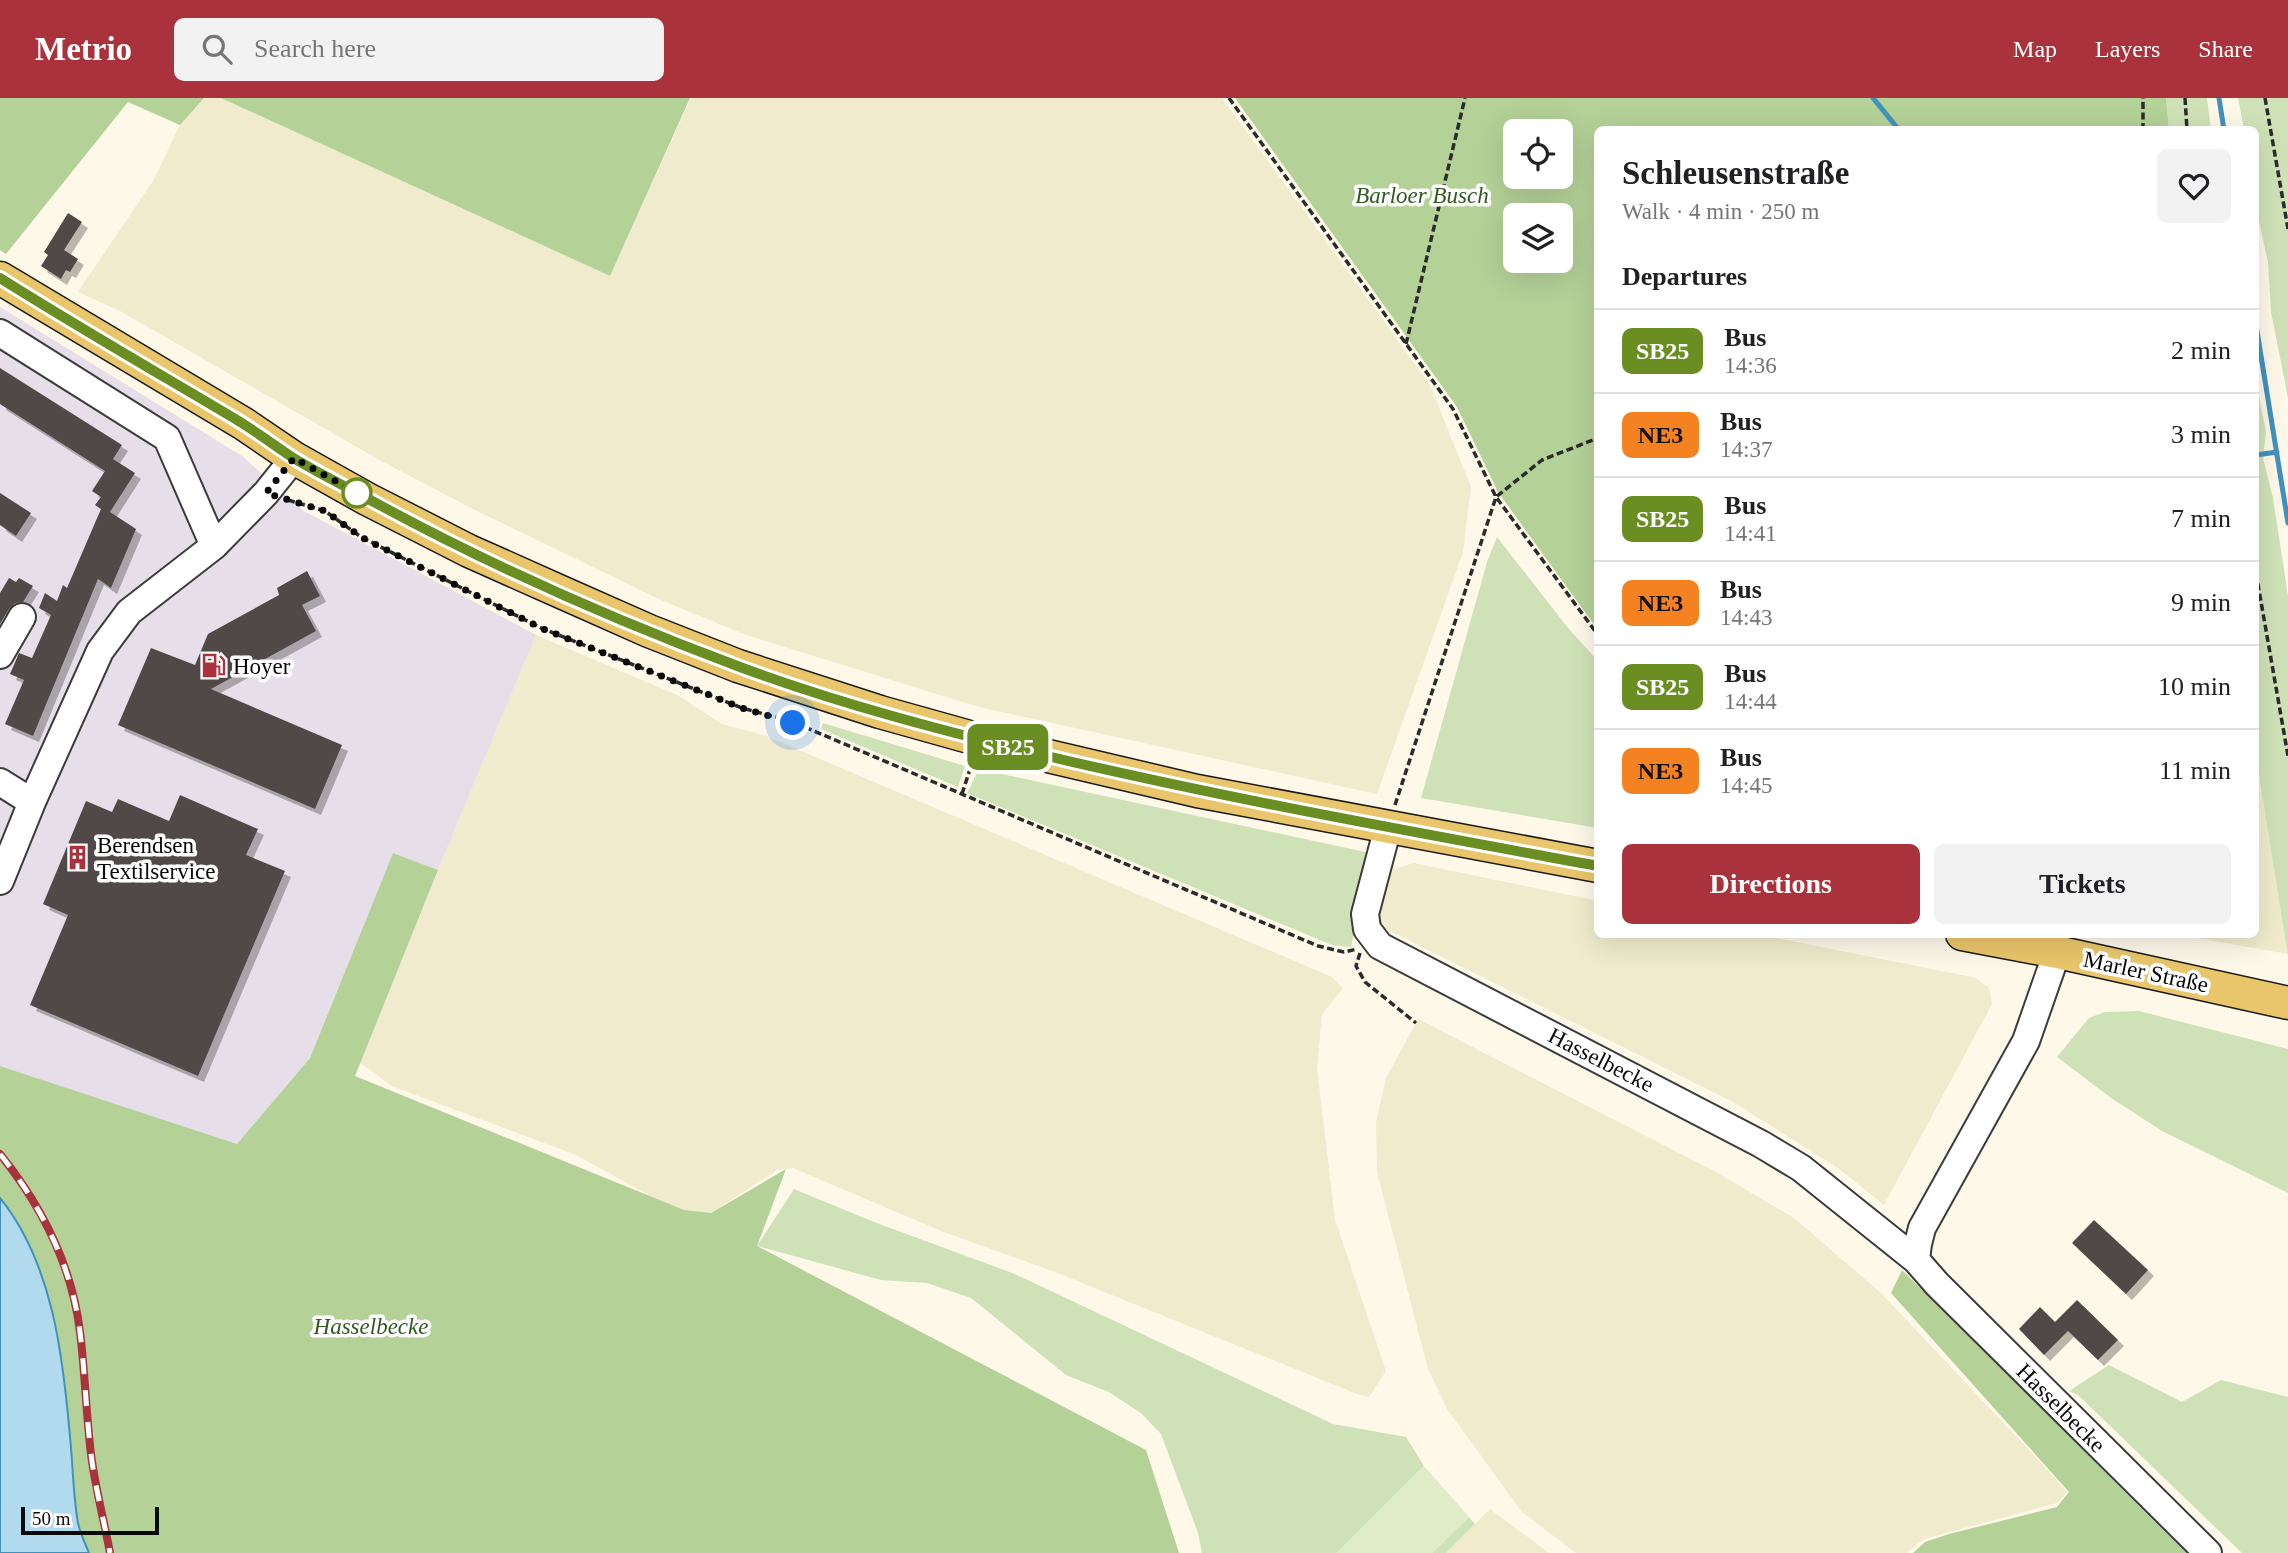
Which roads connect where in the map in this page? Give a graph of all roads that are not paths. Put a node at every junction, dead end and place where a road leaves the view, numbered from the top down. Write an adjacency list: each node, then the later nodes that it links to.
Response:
1 (0, 278): 3 (main road)
2 (0, 333): 4 (street)
3 (294, 458): 4 (street); 9 (main road)
4 (214, 546): 8 (street)
5 (22, 617): 6 (street)
6 (0, 655)
7 (0, 782): 8 (street)
8 (32, 802): 11 (street)
9 (1388, 827): 10 (main road); 15 (street, Hasselbecke)
10 (1594, 865)
11 (0, 881)
12 (1983, 938): 13 (main road, Marler Straße)
13 (2056, 952): 14 (main road, Marler Straße); 15 (street)
14 (2284, 1002)
15 (1916, 1260): 16 (street, Hasselbecke)
16 (2208, 1553)

